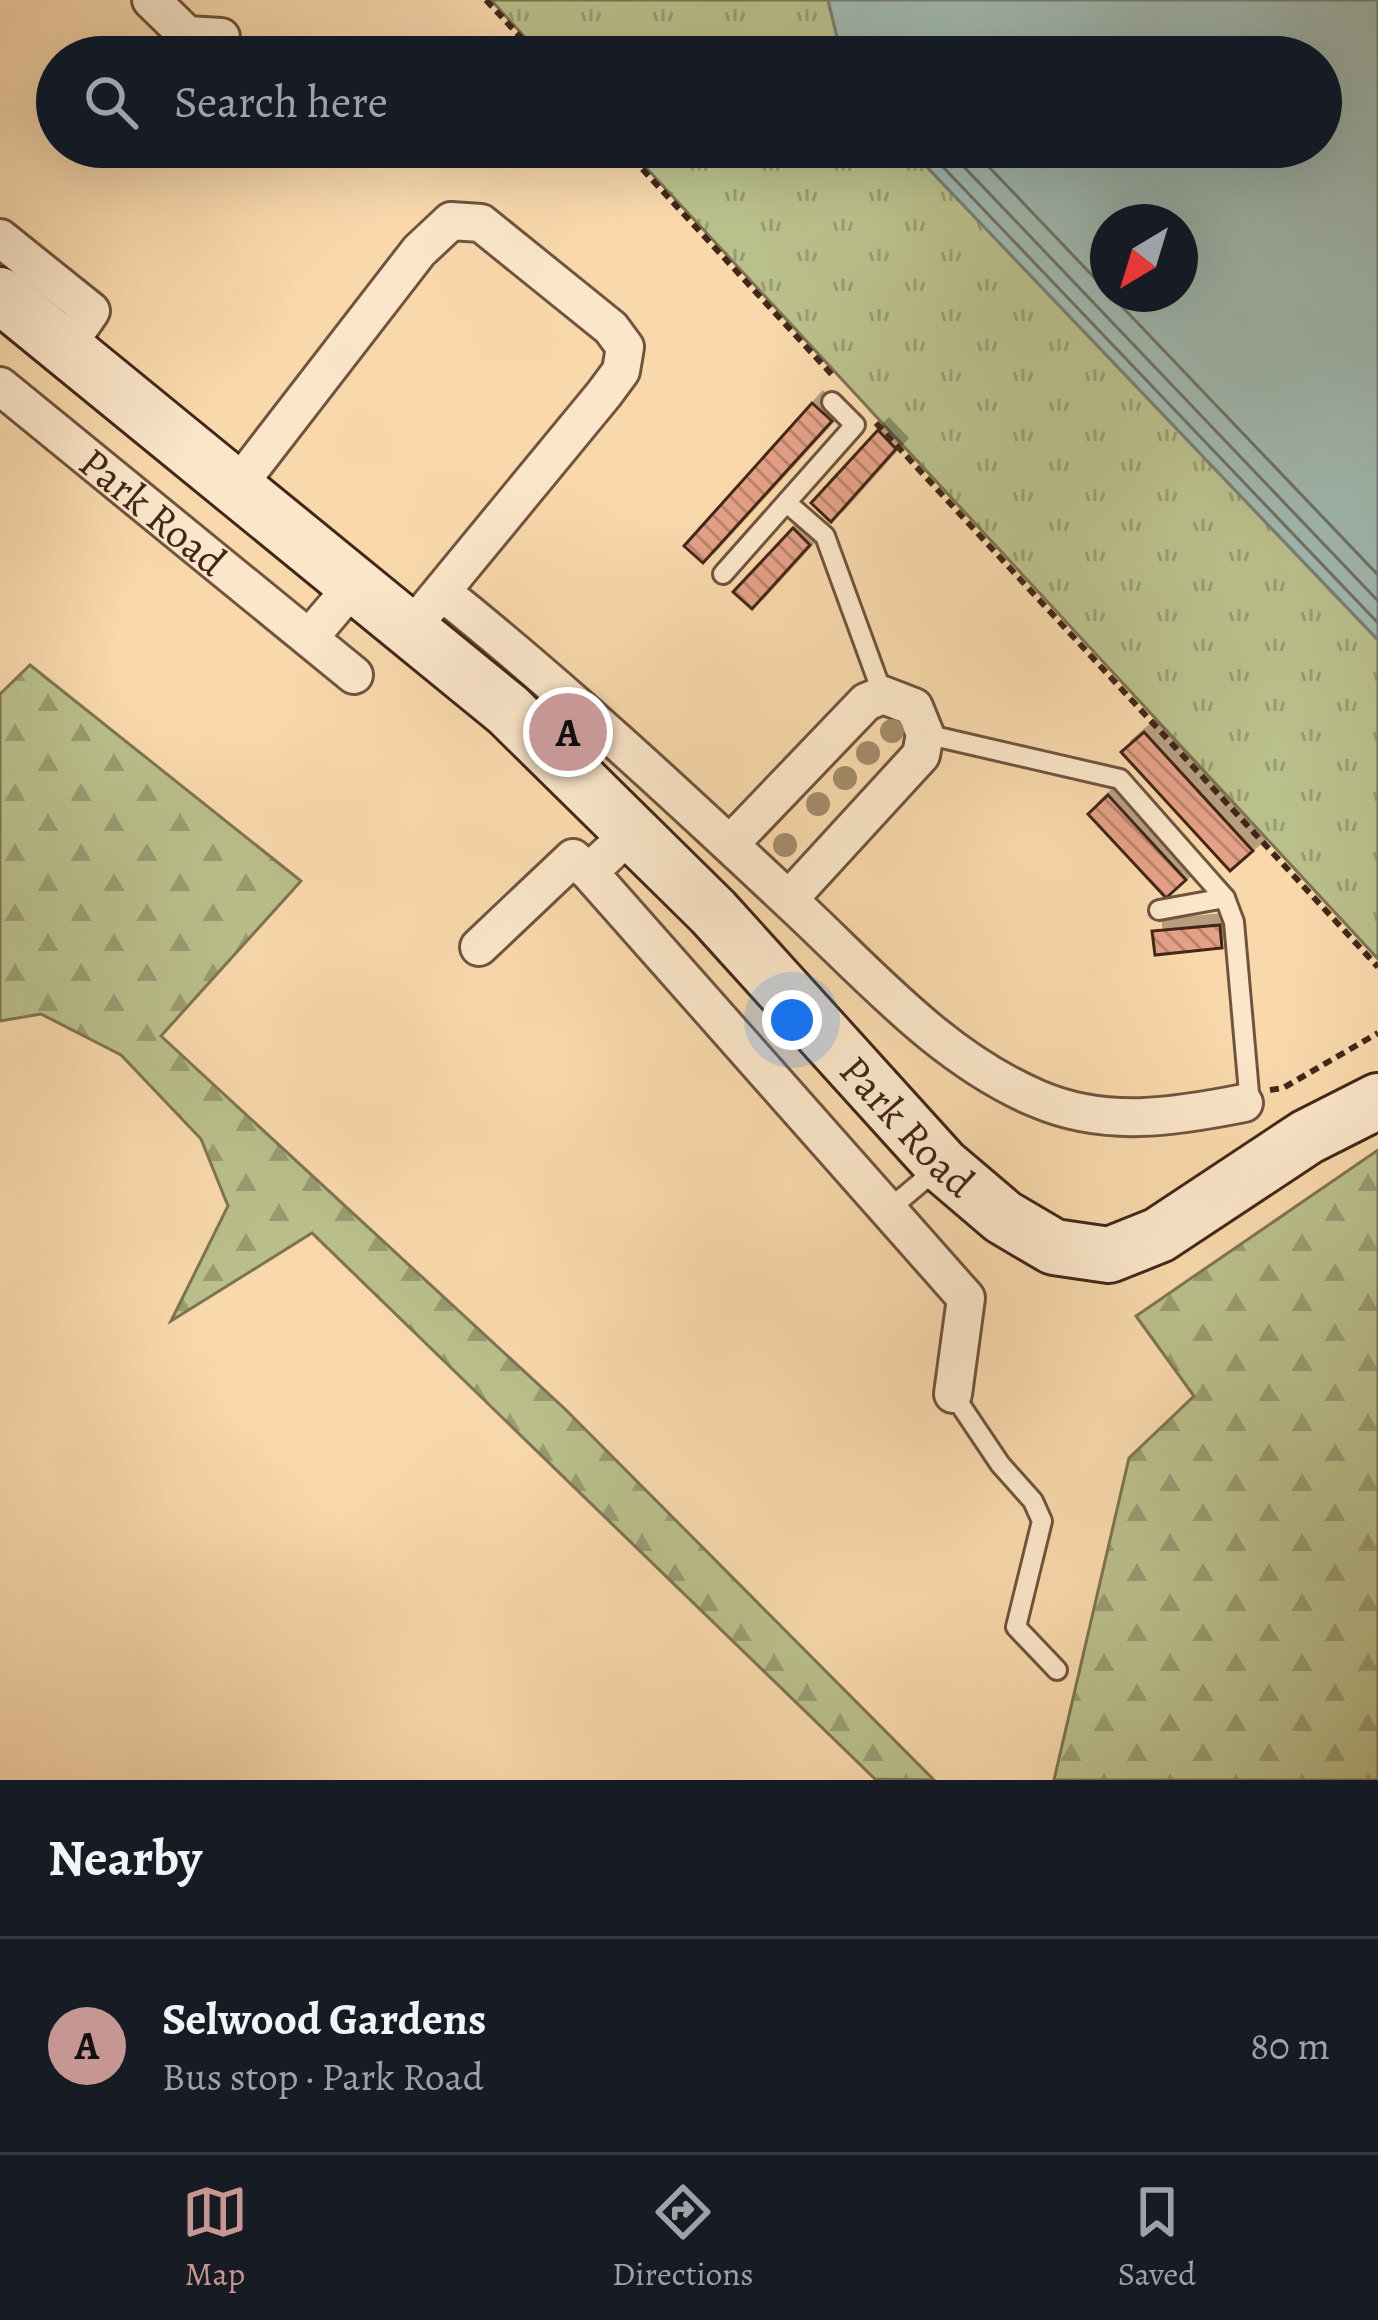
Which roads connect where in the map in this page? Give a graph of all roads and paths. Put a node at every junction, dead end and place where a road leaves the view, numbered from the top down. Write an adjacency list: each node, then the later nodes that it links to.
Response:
1 (151, 0): 3 (street)
2 (486, 0): 4 (path)
3 (204, 36)
4 (519, 36)
5 (640, 168): 10 (path)
6 (0, 238): 8 (street)
7 (0, 296): 8 (main road, Park Road)
8 (64, 350): 12 (main road, Park Road)
9 (0, 386): 17 (street, Park Road)
10 (841, 398): 13 (lane)
11 (865, 411): 29 (path)
12 (235, 489): 15 (main road, Park Road); 16 (street)
13 (787, 503): 14 (lane); 19 (lane)
14 (723, 574)
15 (354, 585): 16 (main road, Park Road); 17 (street)
16 (426, 611): 21 (main road, Park Road); 22 (street)
17 (309, 638): 18 (street, Park Road)
18 (354, 675)
19 (884, 695): 20 (street); 22 (street)
20 (925, 734): 24 (lane); 25 (street)
21 (634, 830): 23 (street); 27 (main road, Park Road)
22 (743, 856): 25 (street); 27 (street)
23 (589, 872): 28 (street); 34 (street)
24 (1225, 898): 26 (lane); 31 (lane)
25 (789, 899): 31 (street)
26 (1159, 910)
27 (713, 912): 33 (main road, Park Road)
28 (478, 947)
29 (1378, 967)
30 (1378, 1033): 31 (path)
31 (1246, 1098)
32 (1378, 1102): 33 (main road, Park Road)
33 (942, 1165): 34 (lane)
34 (887, 1211): 35 (street)
35 (953, 1394): 36 (lane)
36 (1057, 1670)

